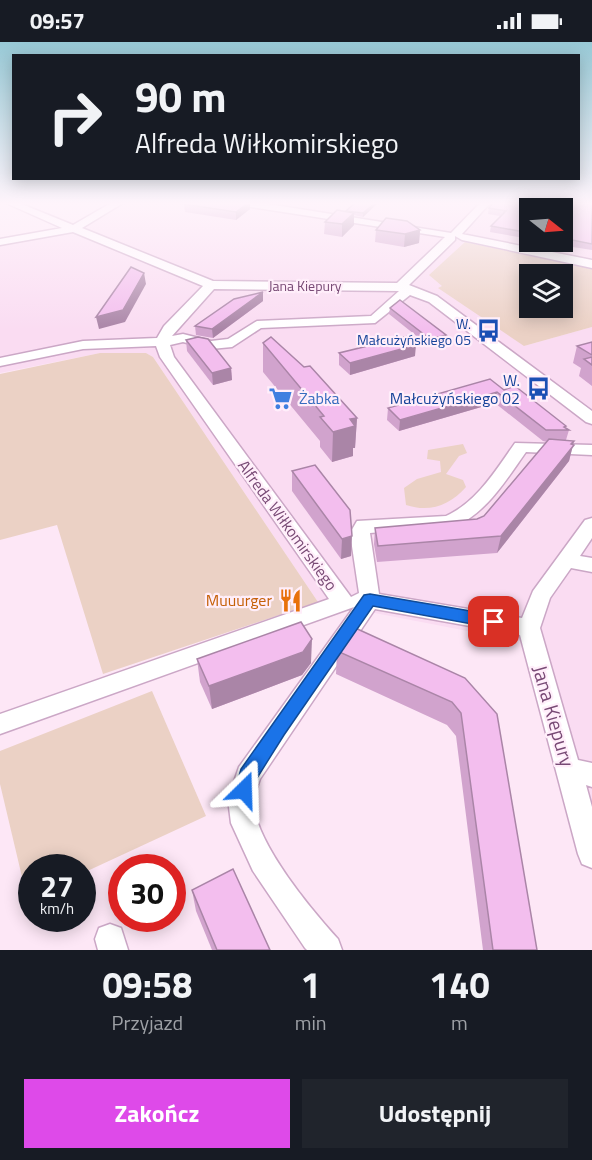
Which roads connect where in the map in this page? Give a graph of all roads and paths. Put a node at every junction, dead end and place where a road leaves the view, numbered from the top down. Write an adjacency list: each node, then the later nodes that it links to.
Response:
1 (113, 245): 5 (street, Jana Kiepury)
2 (445, 245): 6 (street)
3 (500, 245): 4 (street)
4 (592, 264)
5 (211, 285): 6 (street, Jana Kiepury); 7 (street)
6 (405, 288): 7 (street); 9 (street, Jana Kiepury)
7 (162, 342): 8 (street); 15 (street, Alfreda Wiłkomirskiego)
8 (0, 362)
9 (592, 418)
10 (592, 450): 14 (street)
11 (592, 524): 12 (street)
12 (566, 560): 13 (street); 16 (street)
13 (592, 565)
14 (370, 600): 15 (street); 16 (street); 20 (street)
15 (343, 602): 17 (street, Alfreda Wiłkomirskiego)
16 (529, 628): 18 (street, Jana Kiepury)
17 (0, 724)
18 (581, 773): 19 (street, Jana Kiepury)
19 (592, 854)
20 (327, 950)

